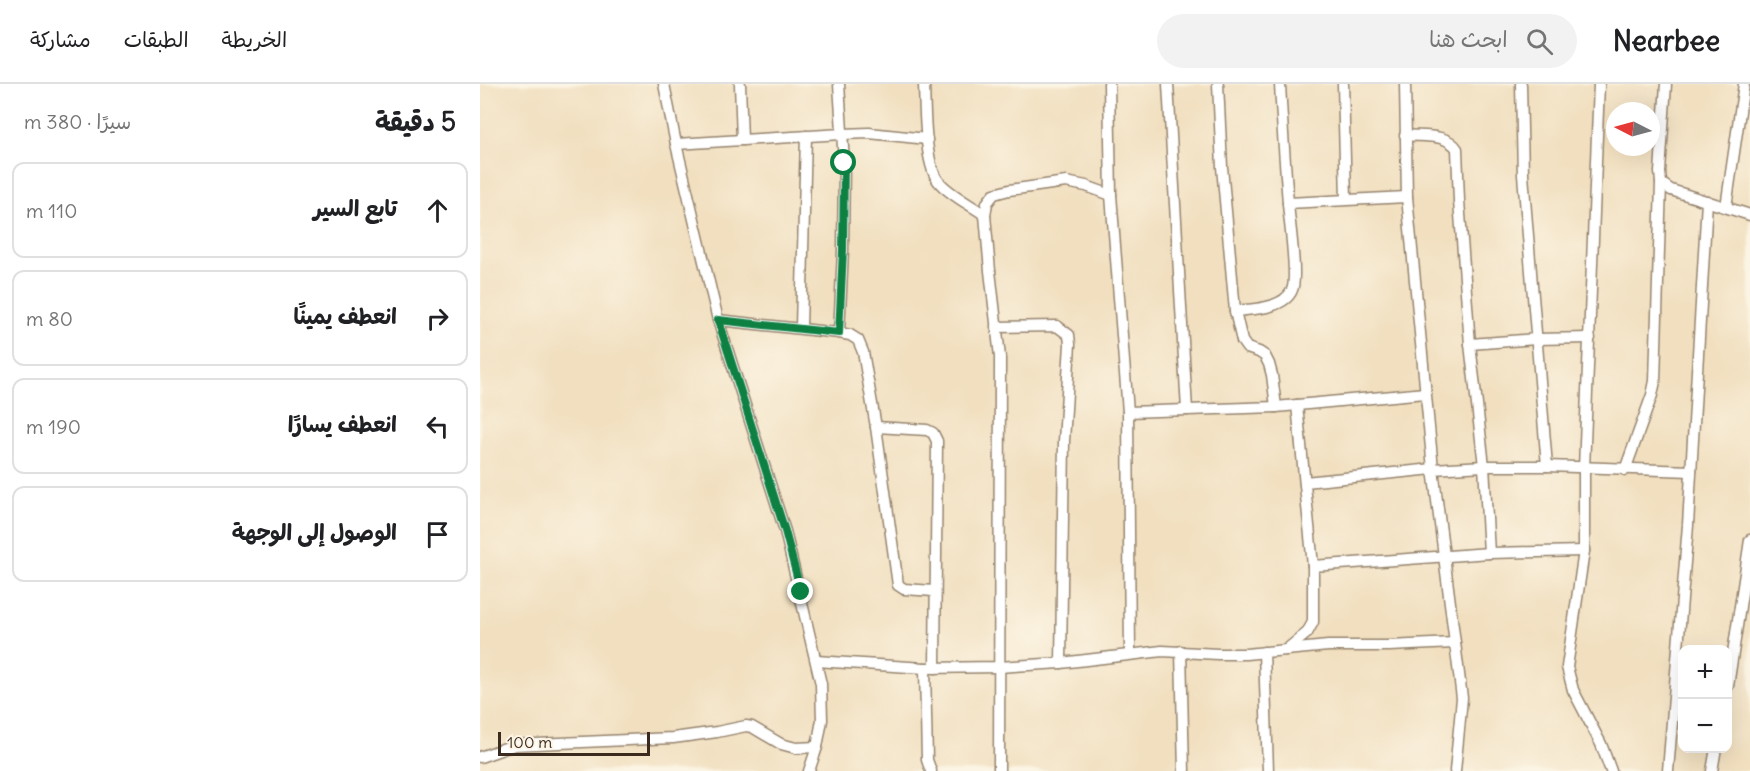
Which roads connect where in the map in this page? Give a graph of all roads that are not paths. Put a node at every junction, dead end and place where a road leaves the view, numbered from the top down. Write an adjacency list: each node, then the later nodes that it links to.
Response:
1 (664, 84): 20 (street)
2 (740, 84): 19 (street)
3 (839, 84): 15 (street)
4 (924, 84): 18 (street)
5 (1109, 84): 22 (street)
6 (1168, 84): 41 (street)
7 (1218, 84): 30 (street)
8 (1280, 84): 26 (street)
9 (1342, 84): 24 (street)
10 (1405, 84): 16 (street)
11 (1521, 84): 36 (street)
12 (1599, 84): 35 (street)
13 (1666, 84): 21 (street)
14 (1744, 84): 27 (street)
15 (842, 134): 17 (street); 18 (street); 34 (street)
16 (1405, 135): 23 (street); 37 (street)
17 (806, 136): 19 (street); 33 (street)
18 (927, 139): 28 (street)
19 (742, 140): 20 (street)
20 (676, 144): 31 (street)
21 (1661, 183): 25 (street); 48 (street)
22 (1111, 195): 28 (street); 42 (street)
23 (1407, 197): 24 (street); 38 (street)
24 (1346, 199): 26 (street)
25 (1707, 201): 27 (street); 49 (street)
26 (1288, 204): 30 (street)
27 (1726, 207): 29 (street)
28 (986, 215): 32 (street)
29 (1750, 215)
30 (1235, 311): 40 (street)
31 (718, 320): 33 (street); 63 (street)
32 (996, 327): 64 (street); 65 (street)
33 (801, 328): 34 (street)
34 (839, 333): 43 (street)
35 (1590, 338): 36 (street); 47 (street)
36 (1536, 339): 37 (street); 45 (street)
37 (1470, 344): 44 (street)
38 (1425, 393): 39 (street); 46 (street)
39 (1297, 405): 40 (street); 50 (street)
40 (1276, 407): 41 (street)
41 (1187, 410): 42 (street)
42 (1128, 412): 61 (street)
43 (876, 427): 56 (street); 56 (street)
44 (1484, 466): 45 (street); 46 (street); 53 (street)
45 (1547, 466): 47 (street)
46 (1433, 469): 50 (street); 54 (street)
47 (1584, 469): 48 (street); 52 (street)
48 (1625, 470): 49 (street)
49 (1691, 471): 77 (street)
50 (1305, 482): 55 (street)
51 (1750, 540): 62 (street)
52 (1584, 550): 53 (street); 76 (street)
53 (1489, 553): 54 (street)
54 (1443, 557): 55 (street); 57 (street)
55 (1313, 566): 58 (street)
56 (934, 591): 66 (street)
57 (1455, 643): 58 (street); 75 (street)
58 (1286, 650): 60 (street)
59 (1180, 651): 60 (street); 61 (street); 73 (street)
60 (1264, 652): 74 (street)
61 (1130, 653): 64 (street)
62 (1732, 659)
63 (816, 661): 66 (street); 67 (street)
64 (1061, 663): 65 (street)
65 (999, 667): 66 (street); 72 (street)
66 (930, 668): 71 (street)
67 (817, 747): 69 (street); 70 (street)
68 (1715, 753): 78 (street)
69 (480, 757)
70 (809, 771)
71 (931, 771)
72 (999, 771)
73 (1184, 771)
74 (1268, 771)
75 (1455, 771)
76 (1611, 771)
77 (1668, 771)
78 (1712, 771)

